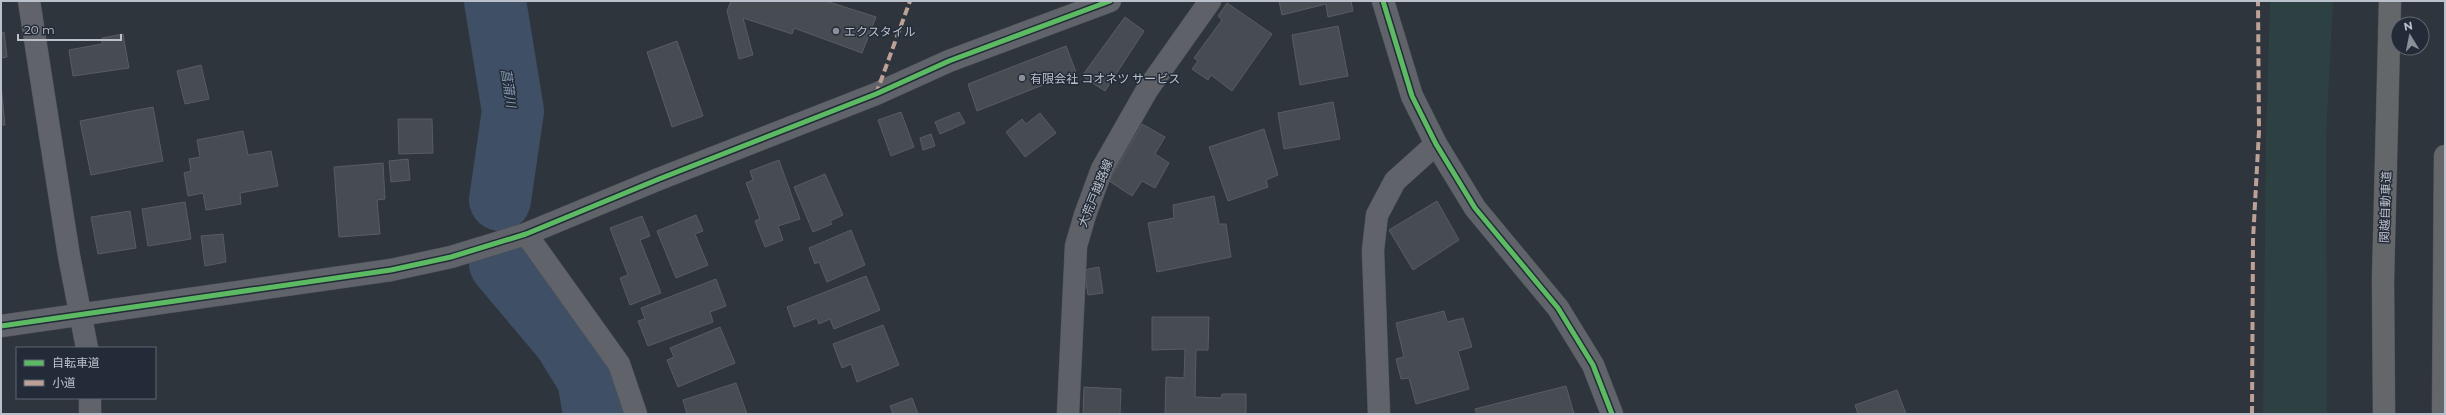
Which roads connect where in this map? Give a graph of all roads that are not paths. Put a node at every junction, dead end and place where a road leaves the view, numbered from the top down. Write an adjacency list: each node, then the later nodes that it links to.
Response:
1 (29, 1): 9 (street)
2 (1110, 1): 8 (street)
3 (1210, 1): 15 (main road, 大荒戸越路線)
4 (1383, 1): 6 (street)
5 (2390, 1): 18 (highway, 関越自動車道)
6 (1436, 144): 16 (street); 17 (street)
7 (2445, 156): 19 (highway)
8 (526, 234): 9 (street); 14 (street)
9 (82, 316): 10 (street); 11 (street)
10 (1, 326)
11 (87, 347)
12 (90, 399): 13 (street)
13 (90, 414)
14 (636, 414)
15 (1068, 414)
16 (1379, 414)
17 (1612, 414)
18 (2384, 414)
19 (2443, 414)

